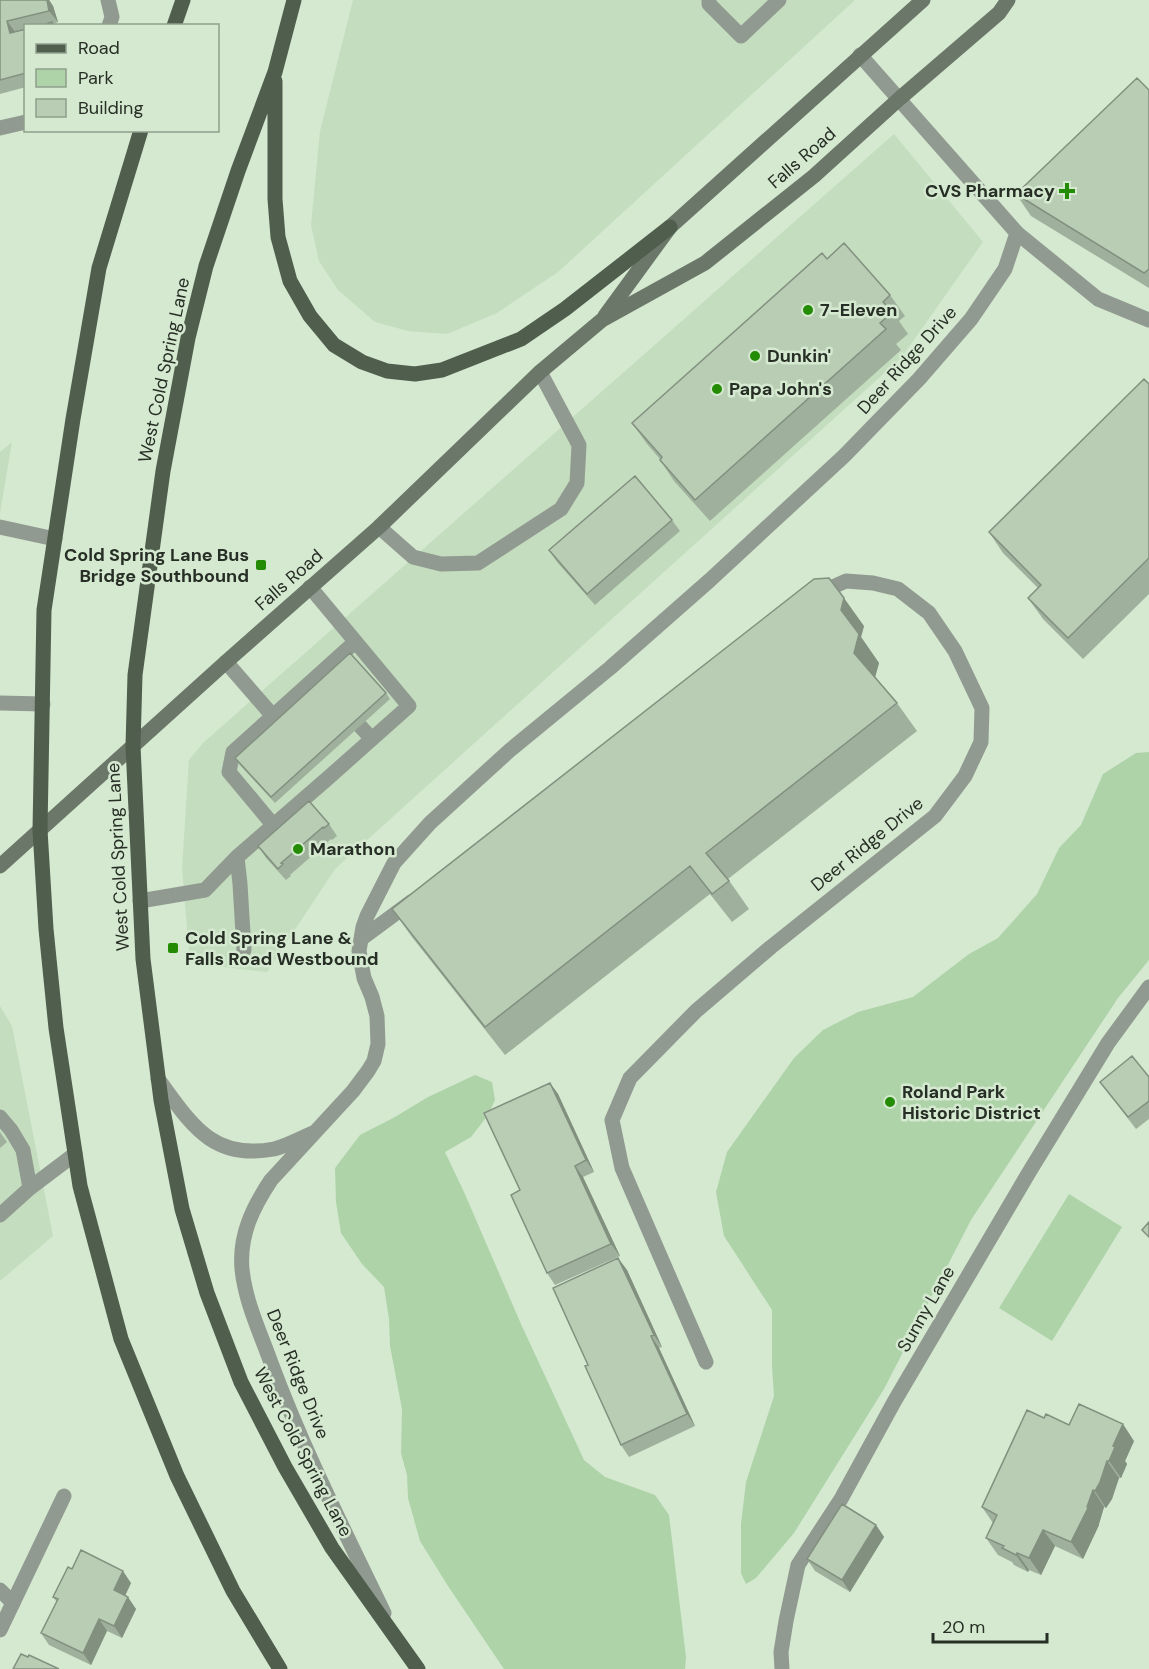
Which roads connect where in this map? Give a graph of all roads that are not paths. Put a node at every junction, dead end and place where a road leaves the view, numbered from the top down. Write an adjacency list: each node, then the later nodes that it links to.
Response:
1 (108, 0): 8 (street)
2 (183, 0): 9 (main road)
3 (294, 0): 11 (main road, West Cold Spring Lane)
4 (709, 0): 5 (street)
5 (779, 0)
6 (923, 0): 10 (main road, Falls Road)
7 (1008, 0): 12 (main road, Falls Road)
8 (110, 24)
9 (175, 24)
10 (861, 55): 12 (street); 16 (main road, Falls Road)
11 (275, 72): 16 (main road); 33 (main road, West Cold Spring Lane)
12 (899, 99): 17 (street); 18 (main road, Falls Road)
13 (24, 122): 14 (street)
14 (0, 128)
15 (140, 132): 23 (main road)
16 (670, 227): 18 (main road, Falls Road)
17 (1017, 232): 19 (street); 42 (street, Deer Ridge Drive)
18 (602, 320): 20 (main road, Falls Road)
19 (1149, 321)
20 (540, 372): 22 (main road, Falls Road); 22 (street)
21 (0, 527): 23 (street)
22 (379, 527): 24 (main road, Falls Road)
23 (55, 539): 29 (main road)
24 (310, 587): 26 (street); 27 (main road, Falls Road)
25 (803, 601): 51 (street, Deer Ridge Drive)
26 (354, 642): 30 (street); 32 (street)
27 (226, 662): 30 (street); 33 (main road, Falls Road)
28 (0, 703): 29 (street)
29 (43, 704): 37 (main road)
30 (277, 721): 36 (street)
31 (360, 726): 32 (street)
32 (372, 739): 35 (street)
33 (133, 746): 37 (main road, Falls Road); 41 (main road, West Cold Spring Lane)
34 (316, 765): 35 (street)
35 (328, 778): 36 (street)
36 (274, 826): 38 (street)
37 (40, 830): 39 (main road, Falls Road); 48 (main road)
38 (237, 857): 41 (street); 43 (street)
39 (0, 866)
40 (424, 892): 42 (street)
41 (140, 902): 45 (main road, West Cold Spring Lane)
42 (360, 939): 47 (street, Deer Ridge Drive)
43 (244, 950)
44 (1149, 987): 59 (street, Sunny Lane)
45 (158, 1079): 47 (street, Deer Ridge Drive); 56 (main road, West Cold Spring Lane)
46 (0, 1117): 49 (street)
47 (318, 1130): 56 (street, Deer Ridge Drive)
48 (75, 1154): 49 (street); 57 (main road)
49 (30, 1188): 50 (street)
50 (0, 1215)
51 (706, 1362)
52 (64, 1496): 54 (street)
53 (0, 1590): 54 (street)
54 (13, 1603): 55 (street)
55 (0, 1630)
56 (396, 1640): 58 (main road, West Cold Spring Lane)
57 (280, 1669)
58 (418, 1669)
59 (782, 1669)

